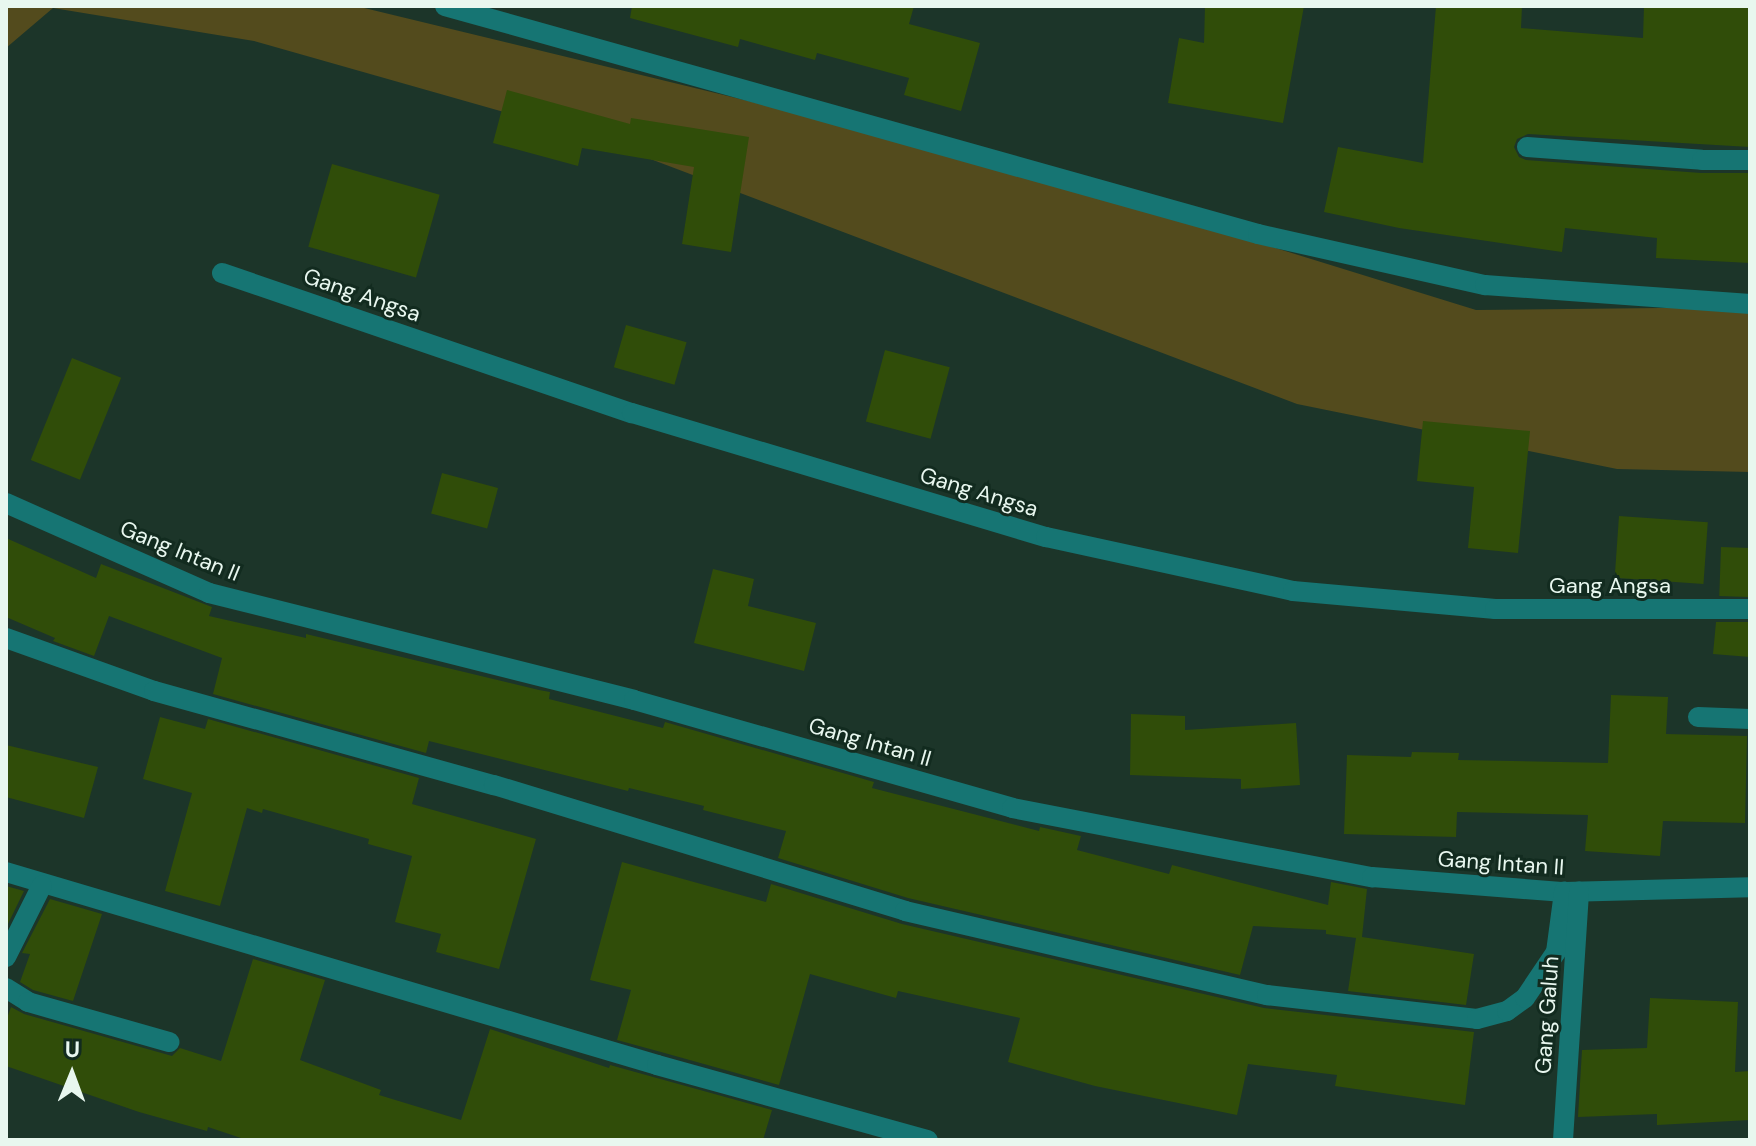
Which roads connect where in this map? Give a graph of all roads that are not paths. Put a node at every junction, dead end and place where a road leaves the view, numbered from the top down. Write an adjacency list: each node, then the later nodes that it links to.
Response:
1 (445, 6): 5 (street)
2 (1527, 147): 3 (street)
3 (1750, 160)
4 (222, 273): 7 (street, Gang Angsa)
5 (1750, 304)
6 (6, 503): 14 (street, Gang Intan II)
7 (1750, 609)
8 (6, 638): 14 (street)
9 (1698, 717): 10 (street)
10 (1750, 719)
11 (6, 872): 12 (street)
12 (42, 885): 15 (street); 18 (street)
13 (1750, 887): 14 (street, Gang Intan II)
14 (1572, 892): 19 (street, Gang Galuh)
15 (6, 957)
16 (6, 988): 17 (street)
17 (169, 1042)
18 (928, 1140)
19 (1563, 1140)

